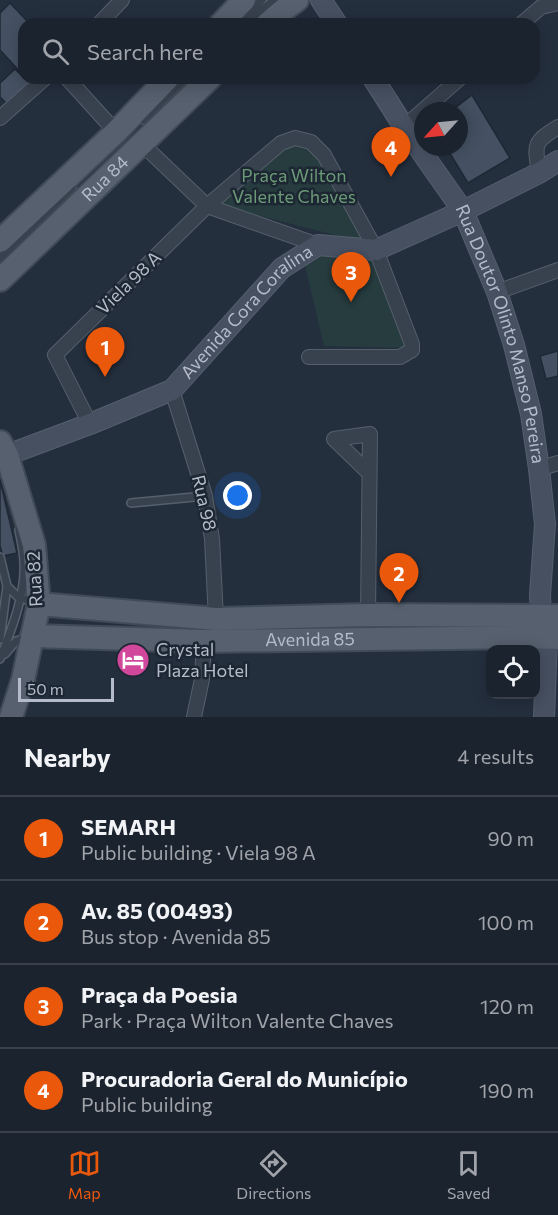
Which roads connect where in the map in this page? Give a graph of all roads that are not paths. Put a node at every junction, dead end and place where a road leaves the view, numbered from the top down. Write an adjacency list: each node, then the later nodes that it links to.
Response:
1 (122, 0): 8 (street)
2 (244, 0): 9 (main road)
3 (262, 0): 10 (lane)
4 (274, 0): 11 (lane)
5 (297, 0): 12 (main road)
6 (321, 0): 13 (main road)
7 (558, 3): 14 (street)
8 (105, 18)
9 (227, 18)
10 (246, 18)
11 (252, 18)
12 (274, 18)
13 (334, 18)
14 (528, 18)
15 (38, 84): 22 (street)
16 (72, 84): 25 (street)
17 (162, 84): 25 (main road, Rua 84)
18 (181, 84): 26 (lane)
19 (202, 84): 26 (main road, Rua 84)
20 (377, 84): 23 (main road, Rua Doutor Olinto Manso Pereira)
21 (453, 84): 23 (street)
22 (0, 118)
23 (404, 127): 31 (main road, Rua Doutor Olinto Manso Pereira)
24 (558, 128): 28 (street)
25 (116, 132): 32 (main road, Rua 84)
26 (140, 133): 30 (street); 37 (main road, Rua 84)
27 (558, 161): 28 (main road, Avenida Cora Coralina)
28 (539, 173): 31 (main road, Avenida Cora Coralina)
29 (82, 179): 35 (lane)
30 (207, 206): 33 (street); 34 (street); 41 (street, Viela 98 A)
31 (463, 211): 34 (main road, Avenida Cora Coralina); 38 (main road, Rua Doutor Olinto Manso Pereira)
32 (0, 241)
33 (318, 245): 34 (main road, Avenida Cora Coralina); 40 (main road, Avenida Cora Coralina)
34 (375, 250): 39 (street)
35 (0, 258)
36 (558, 270): 38 (street)
37 (0, 280)
38 (497, 292): 43 (main road, Rua Doutor Olinto Manso Pereira)
39 (309, 357)
40 (172, 390): 41 (main road, Avenida Cora Coralina); 45 (street, Rua 98)
41 (90, 424): 42 (main road, Avenida Cora Coralina)
42 (2, 452): 46 (lane); 51 (main road, Rua 82)
43 (549, 466): 54 (main road, Rua Doutor Olinto Manso Pereira)
44 (368, 472): 53 (street)
45 (205, 496): 47 (lane); 55 (street, Rua 98)
46 (12, 502)
47 (130, 503)
48 (17, 522): 51 (lane, Rua 82)
49 (0, 557): 50 (lane, Rua 82)
50 (7, 586): 51 (lane); 52 (lane, Rua 82)
51 (29, 601): 55 (main road, Avenida 85); 56 (main road, Rua 82); 60 (lane, Rua 82)
52 (2, 614): 58 (lane, Rua 82)
53 (368, 615): 54 (main road, Avenida 85); 55 (main road, Avenida 85)
54 (549, 616): 57 (main road, Rua Doutor Olinto Manso Pereira)
55 (216, 619)
56 (32, 636): 59 (main road, Avenida 85); 60 (lane); 61 (main road, Rua 82)
57 (553, 638): 59 (main road, Avenida 85); 63 (main road, Rua Doutor Olinto Manso Pereira)
58 (0, 639)
59 (204, 641): 62 (street)
60 (0, 660)
61 (11, 717)
62 (194, 717)
63 (544, 717)

